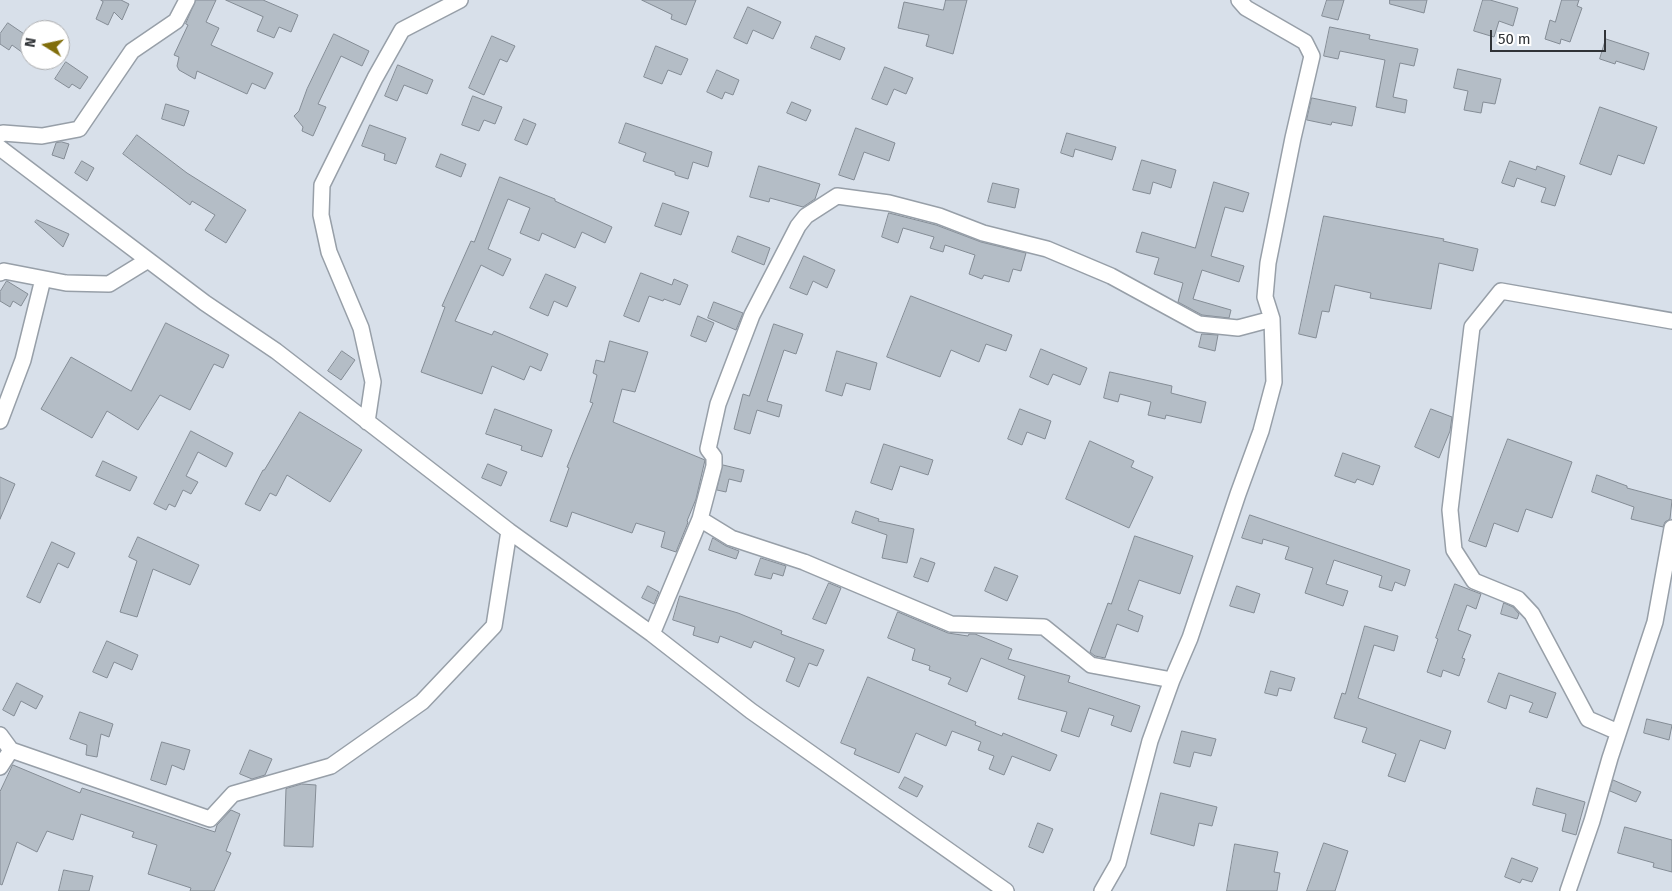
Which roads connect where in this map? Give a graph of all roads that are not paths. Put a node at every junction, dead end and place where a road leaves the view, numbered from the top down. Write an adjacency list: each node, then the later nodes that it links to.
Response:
1 (187, 0): 4 (street)
2 (460, 0): 12 (street)
3 (1239, 0): 9 (street)
4 (0, 135)
5 (0, 148): 6 (street)
6 (148, 260): 8 (street); 12 (street)
7 (0, 273): 8 (street)
8 (43, 278): 11 (street)
9 (1272, 319): 13 (street); 17 (street)
10 (1672, 321): 18 (street)
11 (0, 421)
12 (367, 422): 15 (street)
13 (700, 519): 16 (street); 17 (street)
14 (1672, 528): 18 (street)
15 (509, 531): 16 (street); 20 (street)
16 (652, 634): 22 (street)
17 (1172, 680): 23 (street)
18 (1618, 732): 24 (street)
19 (0, 735): 20 (street)
20 (11, 750): 21 (street)
21 (0, 767)
22 (1006, 891)
23 (1102, 891)
24 (1568, 891)

